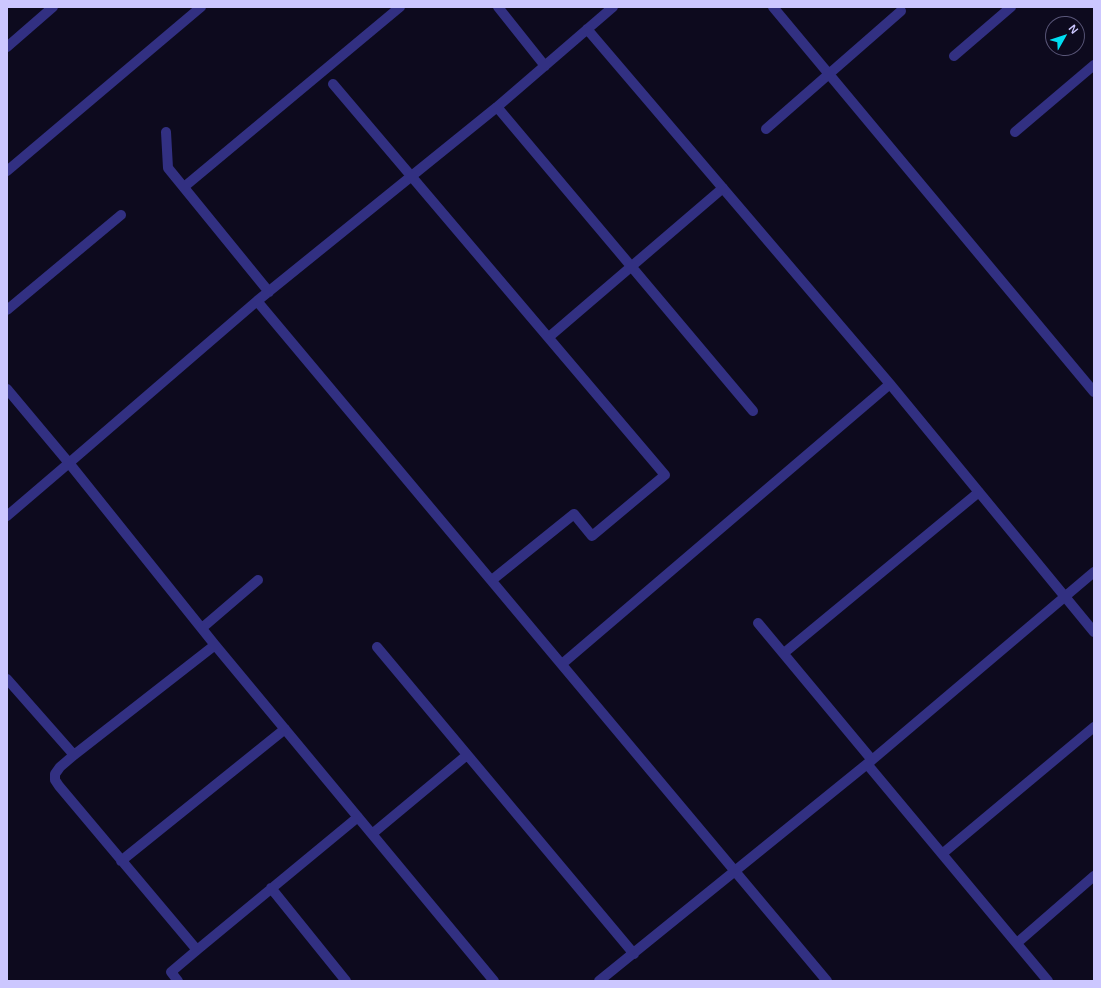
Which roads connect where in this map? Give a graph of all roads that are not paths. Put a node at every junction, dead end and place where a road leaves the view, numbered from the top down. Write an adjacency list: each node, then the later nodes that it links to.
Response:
1 (53, 7): 10 (street)
2 (201, 7): 20 (street)
3 (400, 7): 22 (street)
4 (498, 7): 13 (street)
5 (613, 7): 9 (street)
6 (773, 7): 14 (street)
7 (1011, 7): 11 (street)
8 (902, 12): 14 (street)
9 (587, 29): 13 (street); 23 (street)
10 (7, 47)
11 (954, 56)
12 (1094, 65): 19 (street)
13 (545, 66): 16 (street)
14 (829, 74): 17 (street); 32 (street)
15 (333, 84): 21 (street)
16 (498, 107): 21 (street); 25 (street)
17 (766, 129)
18 (166, 132): 22 (street)
19 (1015, 132)
20 (7, 171)
21 (413, 177): 26 (street); 29 (street)
22 (184, 186): 26 (street)
23 (723, 188): 25 (street); 30 (street)
24 (121, 215): 28 (street)
25 (632, 266): 29 (street); 33 (street)
26 (269, 292): 27 (street)
27 (257, 302): 34 (street); 39 (street)
28 (7, 310)
29 (549, 337): 39 (street)
30 (890, 384): 35 (street); 47 (street)
31 (7, 389): 34 (street)
32 (1094, 392)
33 (753, 411)
34 (69, 463): 36 (street); 42 (street)
35 (979, 492): 40 (street); 46 (street)
36 (7, 516)
37 (1094, 572): 40 (street)
38 (258, 580): 42 (street)
39 (492, 580): 47 (street)
40 (1065, 596): 43 (street); 53 (street)
41 (758, 623): 46 (street)
42 (202, 628): 44 (street)
43 (1094, 632)
44 (215, 645): 50 (street); 51 (street)
45 (378, 647): 52 (street)
46 (784, 653): 53 (street)
47 (562, 664): 58 (street)
48 (7, 679): 51 (street)
49 (1094, 727): 56 (street)
50 (285, 729): 54 (street); 57 (street)
51 (74, 755): 57 (street)
52 (467, 755): 55 (street); 63 (street)
53 (870, 762): 56 (street); 58 (street)
54 (358, 817): 55 (street); 60 (street)
55 (372, 834): 66 (street)
56 (942, 854): 61 (street)
57 (122, 861): 62 (street)
58 (736, 871): 63 (street); 68 (street)
59 (1094, 876): 61 (street)
60 (271, 888): 62 (street); 65 (street)
61 (1017, 943): 69 (street)
62 (197, 950): 64 (street)
63 (634, 954): 67 (street)
64 (178, 981)
65 (346, 981)
66 (494, 981)
67 (599, 981)
68 (827, 981)
69 (1048, 981)

